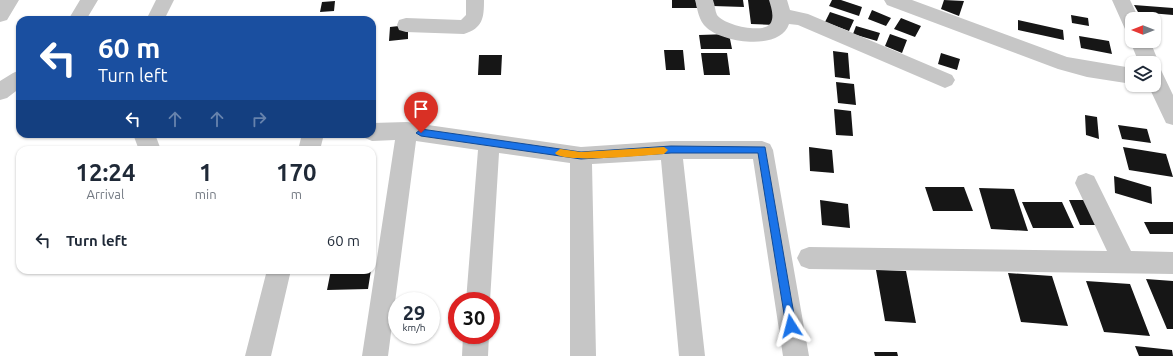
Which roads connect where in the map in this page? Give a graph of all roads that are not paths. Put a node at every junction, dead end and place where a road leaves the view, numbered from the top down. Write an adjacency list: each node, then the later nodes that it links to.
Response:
1 (10, 0): 10 (street)
2 (90, 0): 11 (street)
3 (165, 0): 12 (street)
4 (475, 0): 13 (street)
5 (704, 0): 8 (street)
6 (893, 0): 14 (street)
7 (1121, 0): 9 (street)
8 (780, 8): 15 (street)
9 (1126, 12)
10 (0, 15)
11 (80, 16)
12 (157, 16)
13 (406, 25)
14 (1125, 75)
15 (945, 80)
16 (16, 81): 18 (street)
17 (1161, 91): 19 (street)
18 (0, 92)
19 (1173, 117)
20 (407, 131): 21 (street); 22 (street); 33 (street)
21 (376, 132)
22 (489, 143): 24 (street); 30 (street)
23 (671, 150): 24 (street); 36 (street); 37 (street)
24 (581, 156): 35 (street)
25 (1086, 183): 27 (street)
26 (809, 258): 27 (street)
27 (1124, 262): 28 (street)
28 (1173, 263)
29 (278, 274): 32 (street)
30 (479, 292)
31 (475, 344): 34 (street)
32 (258, 356)
33 (375, 356)
34 (474, 356)
35 (583, 356)
36 (692, 356)
37 (796, 356)

